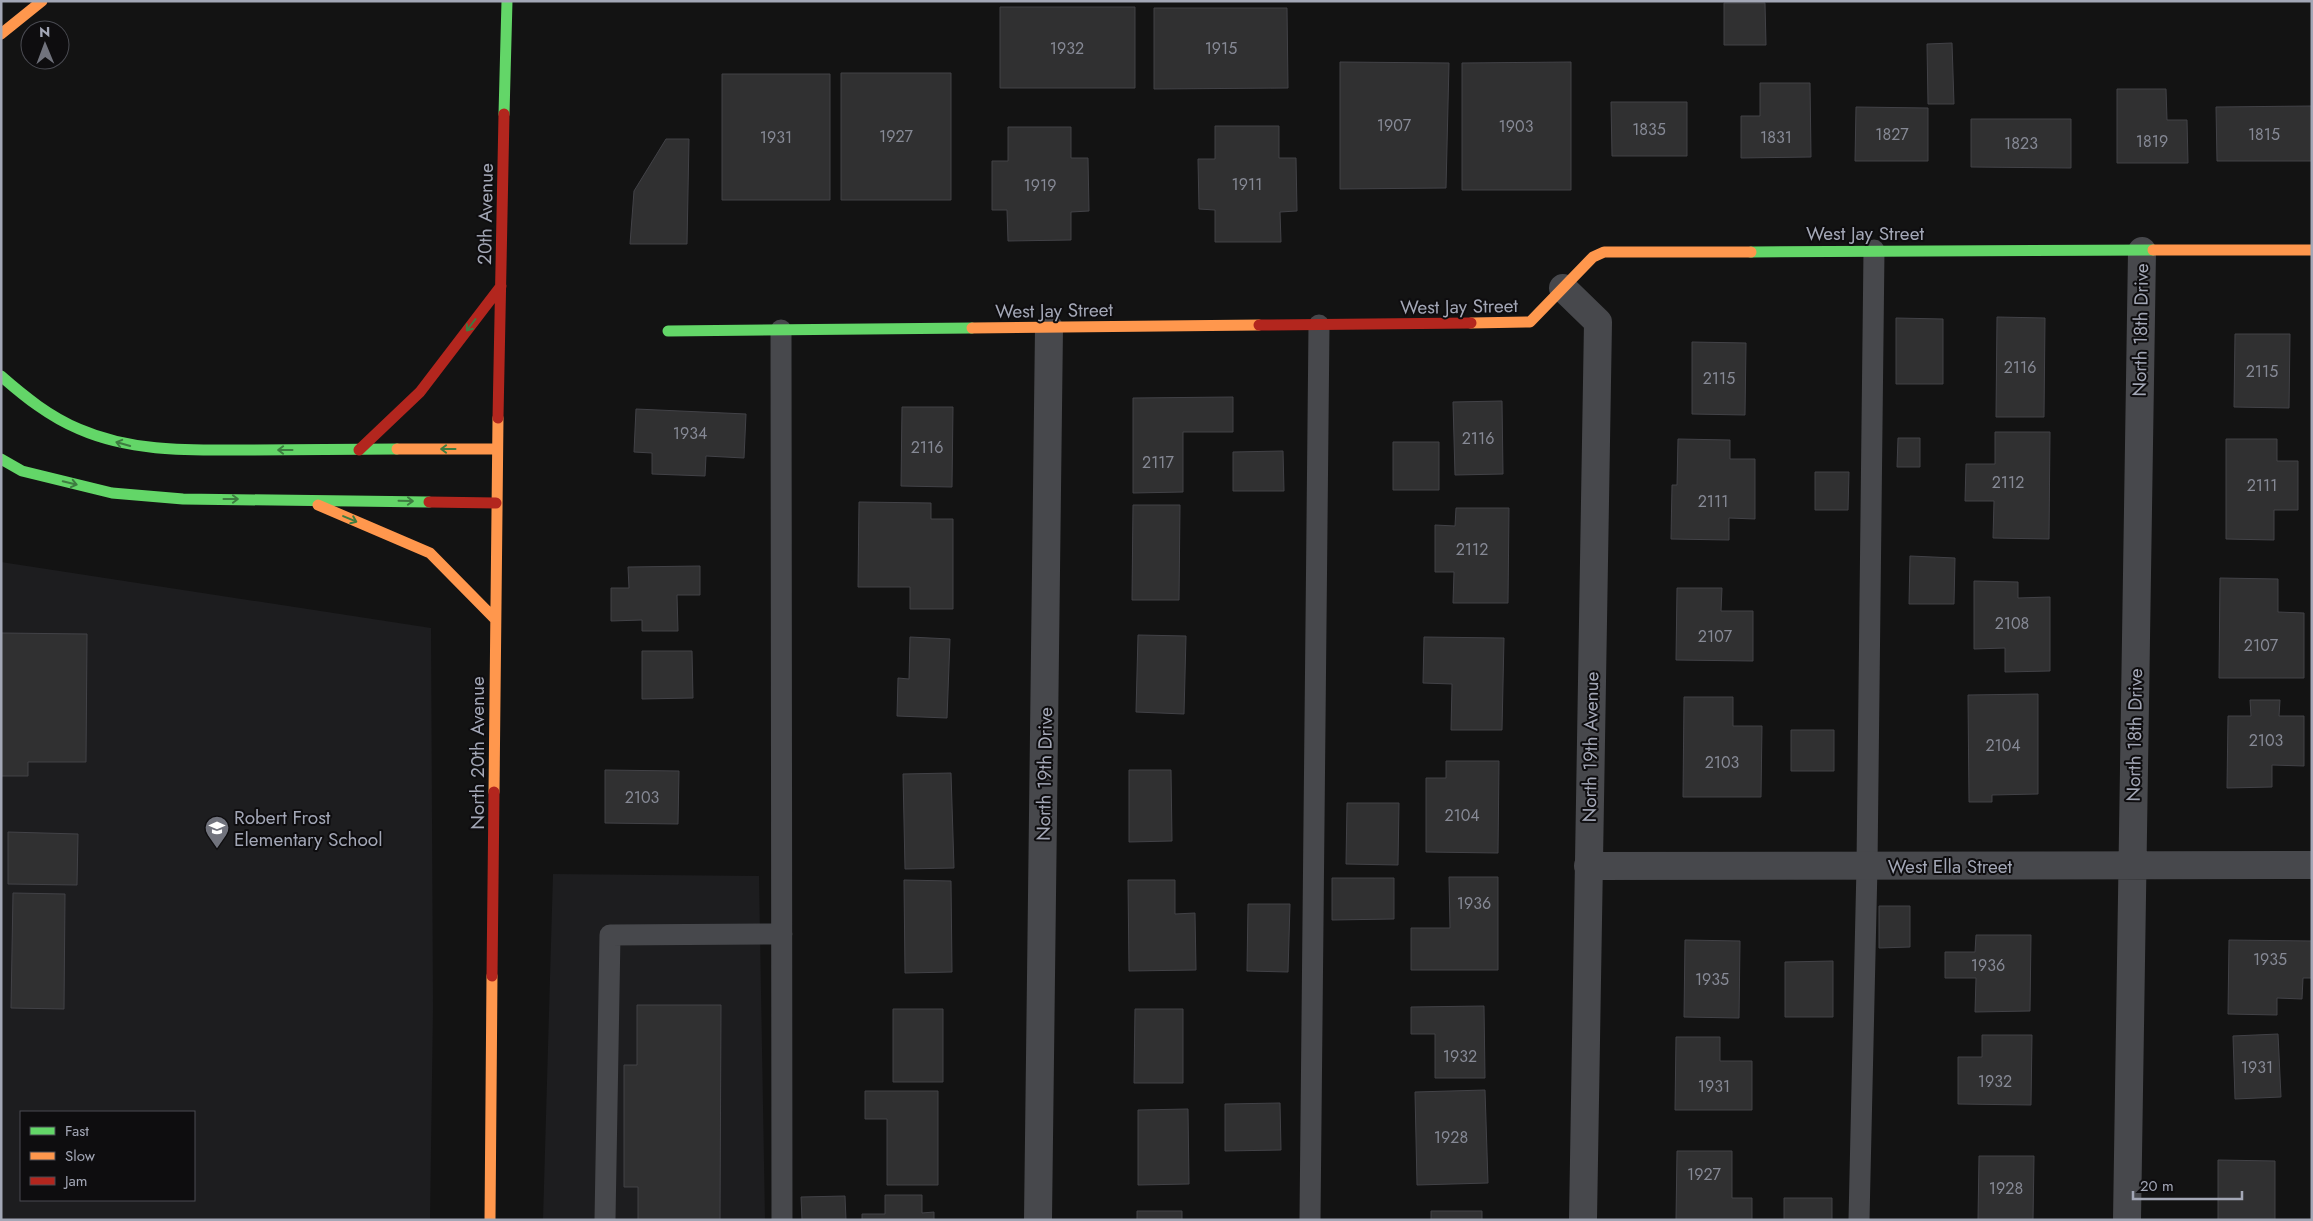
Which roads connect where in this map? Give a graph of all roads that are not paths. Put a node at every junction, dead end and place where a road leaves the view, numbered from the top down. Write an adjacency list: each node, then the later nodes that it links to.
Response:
1 (42, 1): 3 (main road)
2 (507, 1): 7 (main road, 20th Avenue)
3 (1, 34)
4 (1874, 250): 6 (main road, West Jay Street); 8 (main road, West Jay Street); 23 (lane)
5 (2312, 250): 6 (main road, West Jay Street)
6 (2142, 251): 20 (street, North 18th Drive)
7 (500, 286): 14 (main road, North 20th Avenue); 15 (main road, one-way to 15)
8 (1563, 288): 9 (main road, West Jay Street); 22 (street, North 19th Avenue)
9 (1319, 325): 10 (main road, West Jay Street); 29 (lane)
10 (1049, 328): 11 (main road, West Jay Street); 28 (street, North 19th Drive)
11 (781, 330): 12 (main road, West Jay Street); 24 (lane)
12 (668, 331)
13 (1, 376): 15 (main road, one-way to 13)
14 (497, 449): 15 (main road, one-way to 15); 18 (main road, North 20th Avenue)
15 (359, 450)
16 (1, 459): 17 (main road, one-way to 17)
17 (305, 500): 18 (main road, one-way to 18); 19 (main road, one-way to 19)
18 (496, 502): 19 (main road, North 20th Avenue)
19 (495, 619): 25 (main road, North 20th Avenue)
20 (2132, 865): 21 (street, West Ella Street); 23 (street, West Ella Street); 32 (street, North 18th Drive)
21 (2312, 865)
22 (1588, 866): 23 (street, West Ella Street); 30 (street, North 19th Avenue)
23 (1867, 866): 31 (lane)
24 (782, 934): 26 (lane); 27 (lane)
25 (490, 1220)
26 (605, 1220)
27 (782, 1220)
28 (1038, 1220)
29 (1310, 1220)
30 (1583, 1220)
31 (1860, 1220)
32 (2127, 1220)

